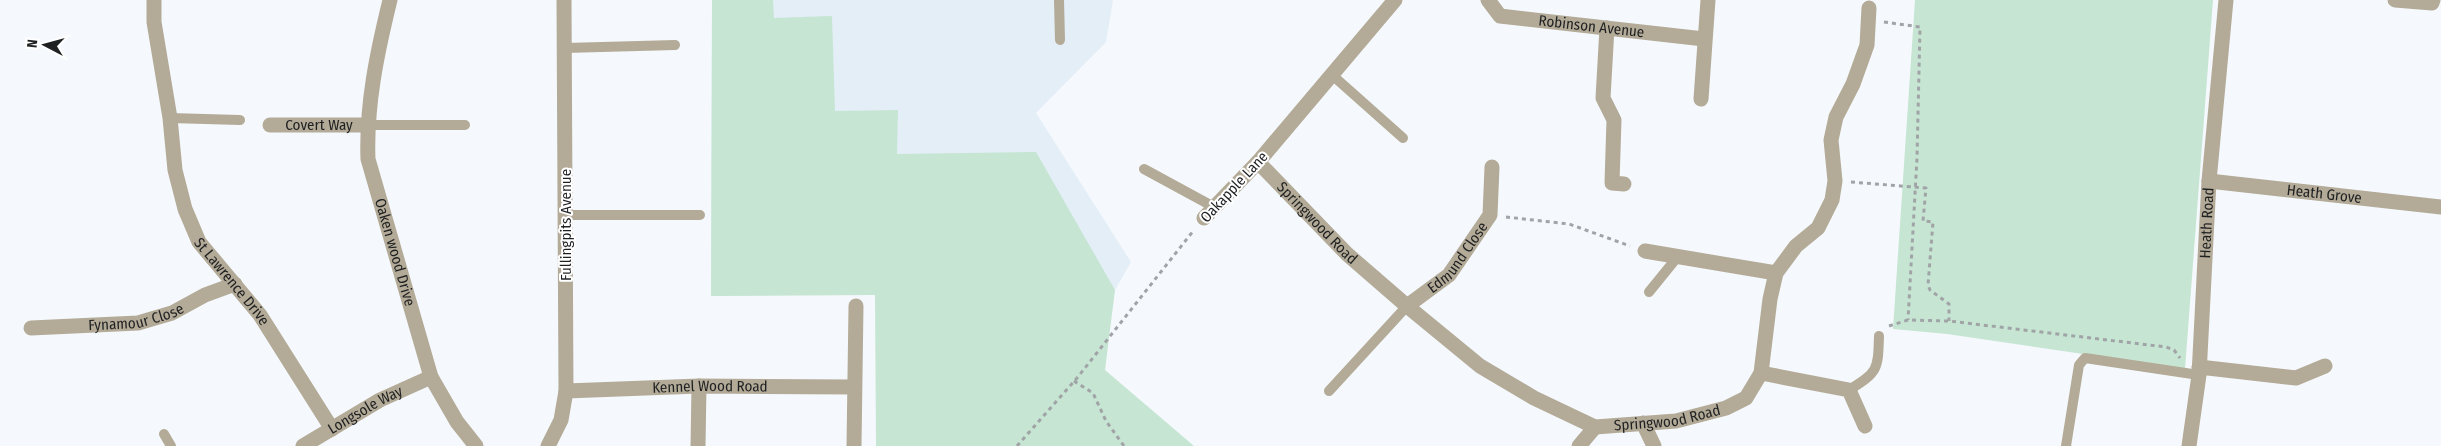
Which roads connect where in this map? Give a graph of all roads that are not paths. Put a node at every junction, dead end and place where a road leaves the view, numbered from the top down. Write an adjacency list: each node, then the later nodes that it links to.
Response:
1 (154, 0): 19 (street, St Lawrence Drive)
2 (390, 0): 23 (street)
3 (564, 0): 16 (street, Fullingpits Avenue)
4 (1060, 0): 14 (lane)
5 (1396, 0): 17 (street, Oakapple Lane)
6 (1488, 0): 12 (street, Robinson Avenue)
7 (1708, 0): 13 (street)
8 (2226, 0): 28 (street, Heath Road)
9 (2395, 0): 10 (street)
10 (2433, 0)
11 (1868, 14): 36 (street, Springwood Road)
12 (1607, 28): 13 (street, Robinson Avenue); 29 (street)
13 (1704, 39): 18 (street)
14 (1060, 40)
15 (676, 45): 16 (lane)
16 (565, 48): 32 (street, Fullingpits Avenue)
17 (1331, 74): 24 (lane); 25 (street, Oakapple Lane)
18 (1702, 99)
19 (170, 118): 20 (lane); 37 (street, St Lawrence Drive)
20 (240, 120)
21 (465, 124): 23 (lane)
22 (270, 125): 23 (street, Covert Way)
23 (366, 126): 46 (street, Oaken wood Drive)
24 (1403, 138)
25 (1258, 162): 31 (street, Oakapple Lane); 40 (street, Springwood Road)
26 (1492, 167): 40 (street, Edmund Close)
27 (1144, 169): 31 (lane)
28 (2209, 181): 30 (street, Heath Grove); 44 (street, Heath Road)
29 (1624, 184)
30 (2441, 207)
31 (1209, 212)
32 (566, 215): 33 (lane); 50 (street, Fullingpits Avenue)
33 (700, 215)
34 (1645, 251): 35 (street)
35 (1680, 255): 36 (street); 38 (lane)
36 (1776, 273): 45 (street, Springwood Road)
37 (234, 284): 41 (street, Fynamour Close); 55 (street, St Lawrence Drive)
38 (1649, 292)
39 (856, 306): 48 (street)
40 (1407, 306): 51 (lane); 54 (street, Springwood Road)
41 (31, 328)
42 (1879, 336): 49 (lane)
43 (2325, 366): 44 (street)
44 (2199, 371): 65 (lane); 66 (street, Heath Road)
45 (1761, 373): 49 (street); 52 (street, Springwood Road)
46 (431, 376): 55 (street, Longsole Way); 59 (street)
47 (699, 386): 48 (street, Kennel Wood Road); 50 (street, Kennel Wood Road); 61 (street)
48 (854, 387): 62 (street)
49 (1849, 390): 53 (street)
50 (566, 391): 60 (street, Fullingpits Avenue)
51 (1329, 391)
52 (1643, 423): 54 (street, Springwood Road); 64 (street)
53 (1865, 426)
54 (1595, 427): 63 (street)
55 (332, 429): 58 (street, Longsole Way)
56 (164, 434): 57 (lane)
57 (170, 446)
58 (303, 446)
59 (476, 446)
60 (548, 446)
61 (698, 446)
62 (854, 446)
63 (1579, 446)
64 (1654, 446)
65 (2066, 446)
66 (2189, 446)

